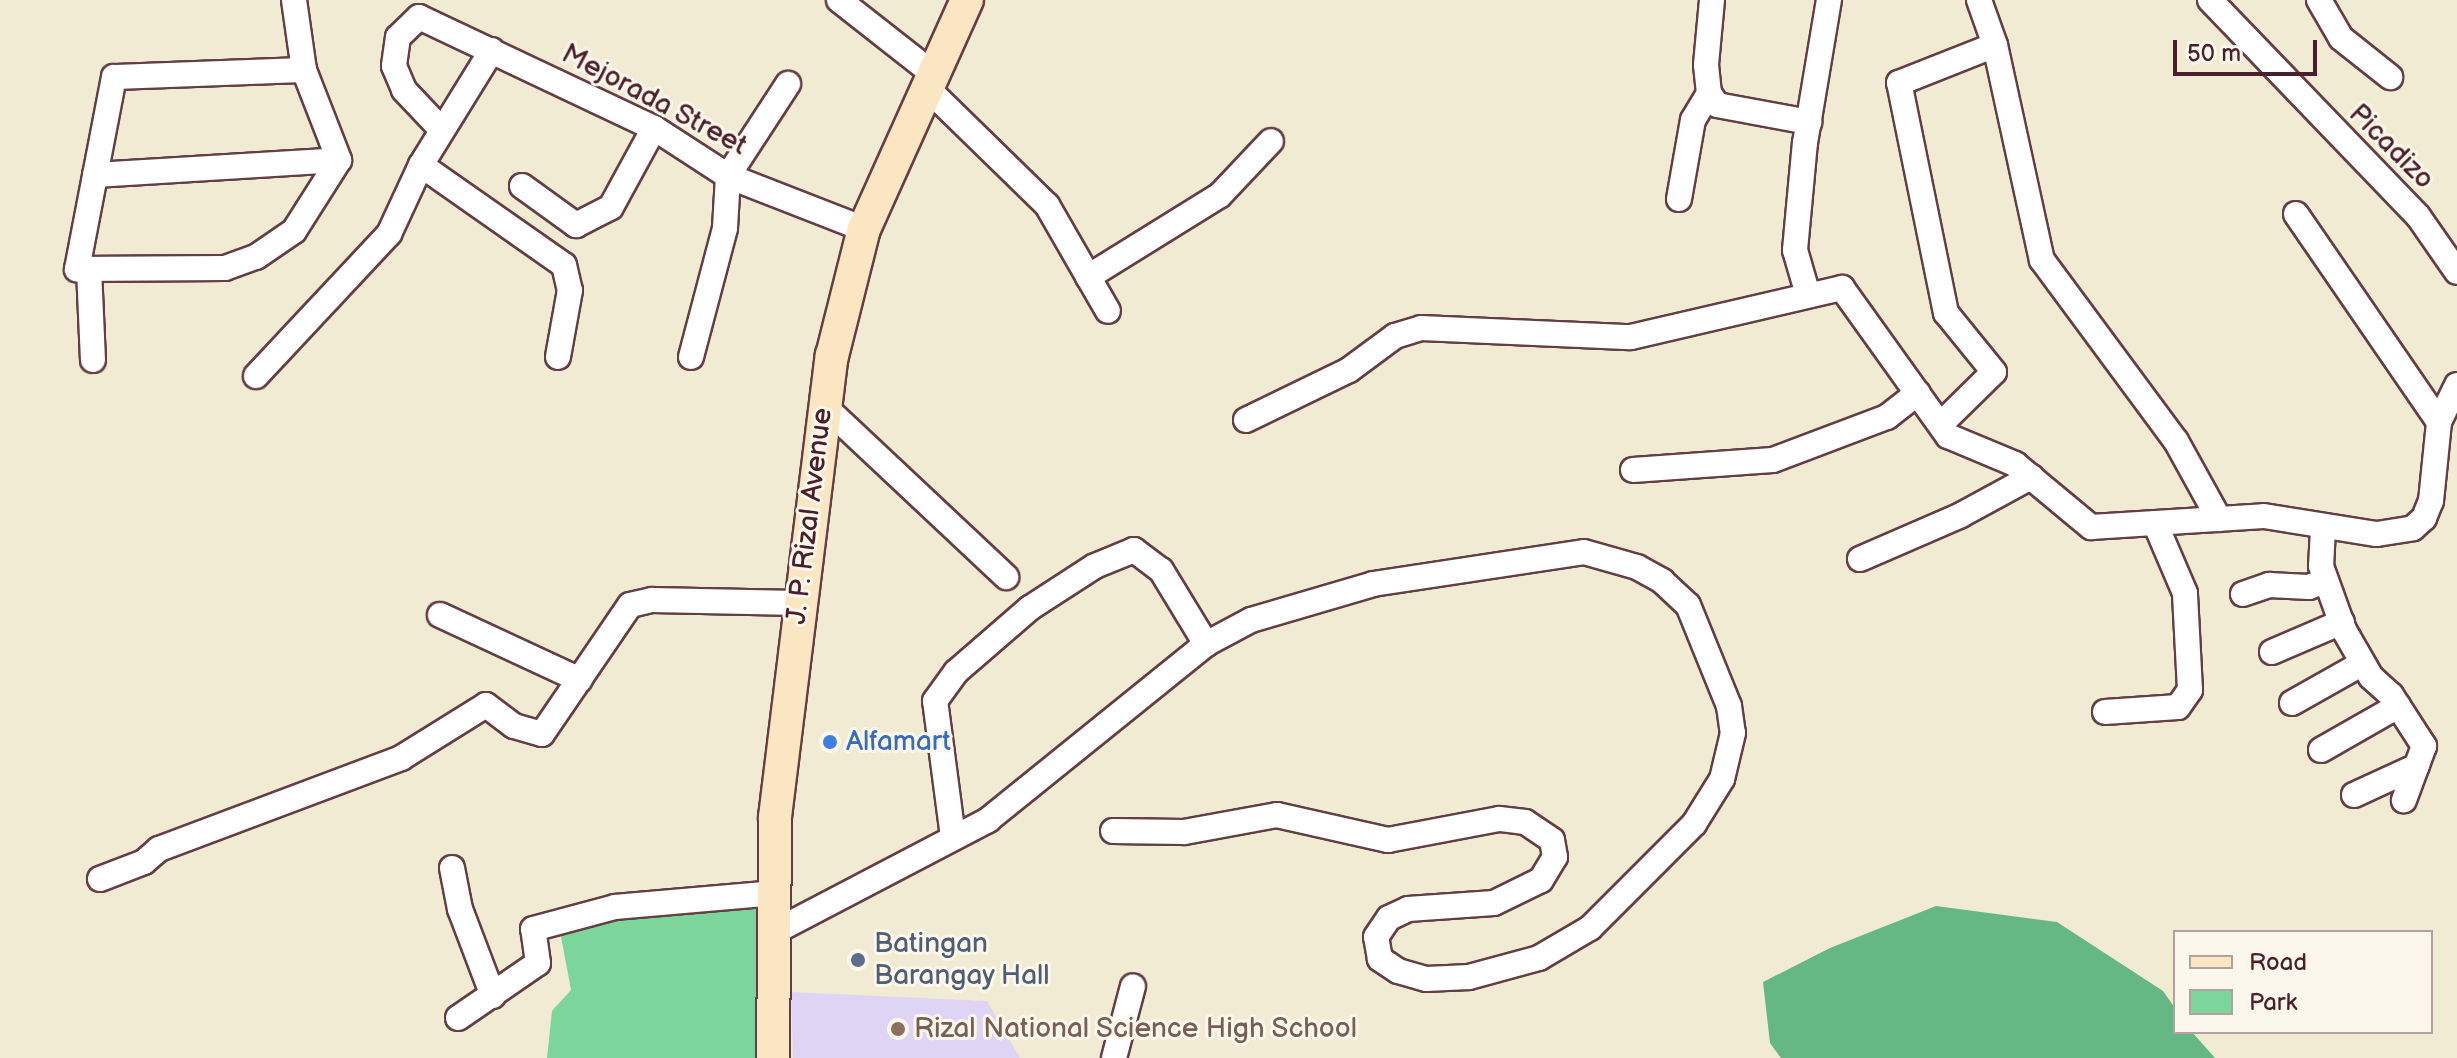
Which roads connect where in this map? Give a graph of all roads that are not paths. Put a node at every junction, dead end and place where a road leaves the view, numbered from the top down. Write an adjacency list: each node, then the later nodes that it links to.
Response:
1 (294, 0): 12 (street)
2 (839, 0): 14 (street)
3 (967, 0): 14 (main road, J. P. Rizal Avenue)
4 (1712, 0): 16 (street)
5 (1829, 0): 17 (street)
6 (1979, 0): 10 (street)
7 (2210, 0): 30 (street, Picadizo)
8 (2319, 0): 13 (street)
9 (418, 8): 11 (street, Mejorada Street); 19 (street)
10 (1995, 45): 43 (street); 46 (street)
11 (492, 50): 18 (street, Mejorada Street); 19 (street)
12 (304, 70): 21 (street); 23 (street)
13 (2390, 77)
14 (930, 80): 28 (main road, J. P. Rizal Avenue); 31 (street)
15 (788, 84): 24 (street)
16 (1709, 93): 17 (street); 26 (street)
17 (1809, 122): 32 (street)
18 (654, 128): 24 (street, Mejorada Street); 25 (street)
19 (442, 130): 22 (street)
20 (1271, 141): 31 (street)
21 (339, 160): 23 (street); 29 (street)
22 (421, 165): 34 (street); 37 (street)
23 (95, 175): 29 (street)
24 (728, 176): 28 (street, Mejorada Street); 35 (street)
25 (522, 186)
26 (1679, 199)
27 (2296, 214): 42 (street)
28 (864, 229): 40 (main road, J. P. Rizal Avenue)
29 (89, 269): 36 (street)
30 (2457, 272)
31 (1088, 277): 33 (street)
32 (1808, 295): 39 (street); 41 (street)
33 (1108, 311)
34 (558, 357)
35 (691, 357)
36 (93, 360)
37 (256, 376)
38 (2457, 385): 42 (street)
39 (1918, 393): 43 (street); 44 (street)
40 (824, 406): 50 (street); 53 (main road, J. P. Rizal Avenue)
41 (1246, 420)
42 (2439, 422): 48 (street)
43 (1941, 424): 45 (street)
44 (1633, 470)
45 (2031, 477): 47 (street); 49 (street)
46 (2219, 519): 47 (street); 48 (street)
47 (2155, 523): 62 (street)
48 (2323, 529): 51 (street)
49 (1860, 559)
50 (1006, 577)
51 (2326, 580): 52 (street); 55 (street)
52 (2243, 594)
53 (798, 603): 59 (street); 71 (main road, J. P. Rizal Avenue)
54 (440, 615): 59 (street)
55 (2342, 622): 57 (street); 58 (street)
56 (1206, 644): 67 (street); 68 (street); 68 (street)
57 (2272, 652)
58 (2363, 663): 60 (street); 61 (street)
59 (580, 680): 70 (street)
60 (2292, 703)
61 (2398, 706): 63 (street); 64 (street)
62 (2105, 712)
63 (2321, 750)
64 (2417, 766): 65 (street); 66 (street)
65 (2354, 795)
66 (2404, 800)
67 (1113, 831)
68 (953, 837): 72 (street)
69 (452, 868): 74 (street)
70 (100, 879)
71 (775, 893): 72 (main road, J. P. Rizal Avenue); 74 (street)
72 (774, 932): 76 (main road, J. P. Rizal Avenue)
73 (1133, 986): 77 (street)
74 (493, 996): 75 (street)
75 (458, 1018)
76 (773, 1058)
77 (1114, 1058)

